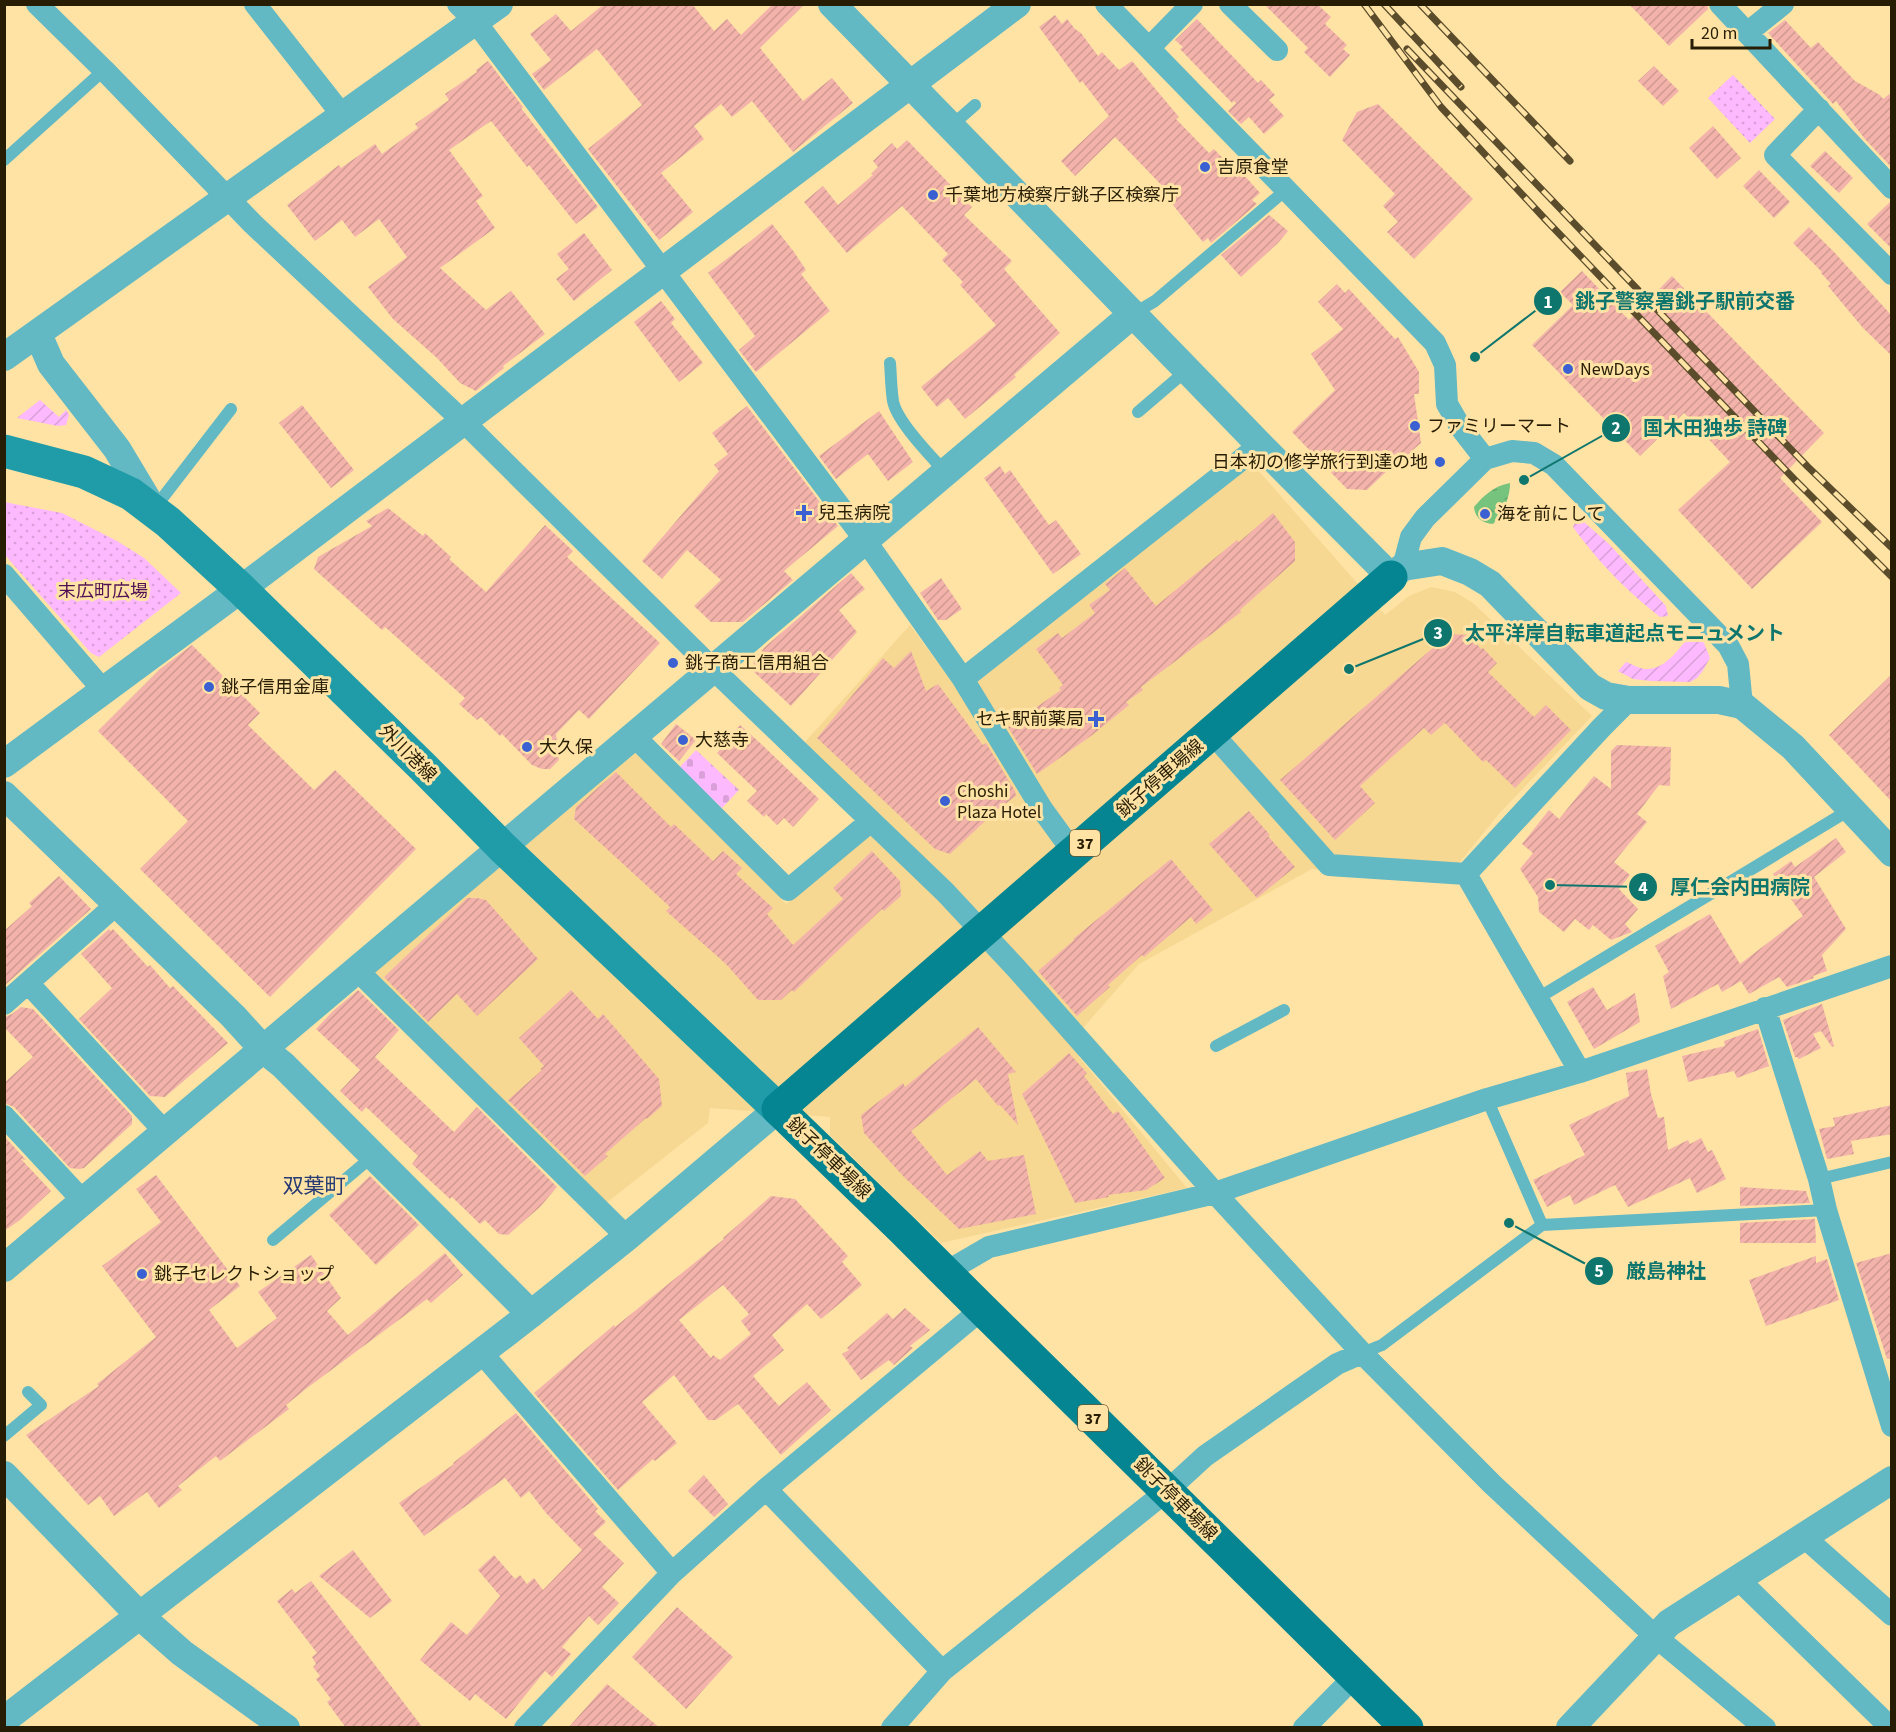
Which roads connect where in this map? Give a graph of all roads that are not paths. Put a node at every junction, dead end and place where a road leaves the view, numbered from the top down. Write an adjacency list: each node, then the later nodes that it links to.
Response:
1 (37, 4): 15 (street)
2 (255, 4): 19 (street)
3 (499, 4): 11 (street)
4 (832, 4): 16 (street)
5 (1017, 4): 16 (street)
6 (1106, 4): 13 (street)
7 (1192, 4): 13 (street)
8 (1230, 4): 14 (street)
9 (1720, 4): 12 (street)
10 (1783, 4): 12 (street)
11 (466, 13): 19 (street); 25 (street)
12 (1747, 33): 18 (street)
13 (1149, 48): 23 (street)
14 (1277, 50)
15 (104, 70): 21 (lane); 24 (street)
16 (910, 85): 20 (street); 25 (street)
17 (975, 105): 20 (lane)
18 (1819, 109): 22 (street); 26 (street)
19 (343, 116): 24 (street)
20 (950, 127): 27 (street)
21 (6, 158)
22 (1892, 188)
23 (1287, 189): 27 (lane); 37 (street)
24 (228, 198): 28 (street); 34 (street)
25 (662, 272): 34 (street); 40 (street)
26 (1892, 274)
27 (1133, 314): 31 (street); 38 (street)
28 (38, 334): 29 (street); 39 (street)
29 (4, 357)
30 (890, 363): 38 (lane)
31 (1187, 370): 33 (lane); 35 (street)
32 (231, 409): 39 (lane)
33 (1138, 412)
34 (464, 422): 43 (street); 44 (street)
35 (1260, 445): 41 (street); 45 (street)
36 (4, 451): 39 (main road, 外川港線)
37 (1485, 459): 41 (street); 48 (street)
38 (946, 473): 40 (street)
39 (153, 510): 43 (main road, 外川港線)
40 (865, 540): 44 (street); 45 (street)
41 (1397, 572): 47 (street); 49 (main road, 銚子停車場線 / 37)
42 (4, 574): 46 (street)
43 (241, 589): 46 (street); 55 (main road, 外川港線)
44 (713, 669): 50 (street); 54 (street)
45 (963, 679): 56 (street)
46 (104, 691): 51 (street)
47 (1629, 700): 48 (street); 58 (street)
48 (1742, 705): 53 (street)
49 (1212, 733): 56 (main road, 銚子停車場線 / 37); 58 (street)
50 (634, 736): 54 (street); 55 (street)
51 (4, 764)
52 (4, 795): 59 (street)
53 (1852, 808): 57 (street); 64 (lane)
54 (872, 821): 60 (street)
55 (502, 847): 62 (street); 72 (main road, 外川港線)
56 (1074, 853): 60 (main road, 銚子停車場線 / 37)
57 (1892, 853)
58 (1466, 874): 64 (street)
59 (118, 903): 63 (street); 69 (street)
60 (982, 932): 72 (main road, 銚子停車場線 / 37); 78 (street)
61 (1892, 966): 66 (street)
62 (357, 970): 69 (street); 82 (street)
63 (28, 983): 65 (street); 74 (street)
64 (1538, 998): 70 (street)
65 (4, 1004)
66 (1765, 1008): 70 (street); 77 (street)
67 (1284, 1010): 68 (lane)
68 (1216, 1046)
69 (263, 1049): 74 (street); 75 (street)
70 (1580, 1072): 71 (street)
71 (1487, 1099): 78 (street); 81 (lane)
72 (778, 1109): 82 (street); 85 (main road, 銚子停車場線 / 37)
73 (4, 1116): 79 (street)
74 (165, 1132): 79 (street)
75 (373, 1156): 83 (lane); 87 (street)
76 (1892, 1162): 77 (lane)
77 (1820, 1179): 80 (street)
78 (1215, 1193): 85 (street); 89 (street)
79 (83, 1201): 84 (street)
80 (1826, 1210): 81 (lane); 91 (street)
81 (1542, 1225): 89 (lane)
82 (627, 1237): 87 (street)
83 (273, 1240)
84 (4, 1268)
85 (946, 1272): 86 (main road, 銚子停車場線 / 37)
86 (982, 1310): 95 (street); 96 (main road, 銚子停車場線 / 37)
87 (531, 1314): 88 (street)
88 (481, 1352): 98 (street); 101 (street)
89 (1362, 1353): 96 (street); 102 (street)
90 (28, 1392): 92 (lane)
91 (1892, 1426)
92 (4, 1436)
93 (4, 1475): 101 (street)
94 (1892, 1480): 97 (street)
95 (766, 1489): 98 (street); 103 (street)
96 (1168, 1490): 103 (street); 104 (main road, 銚子停車場線 / 37)
97 (1803, 1536): 99 (street); 100 (street)
98 (672, 1573): 107 (street)
99 (1738, 1579): 102 (street); 113 (street)
100 (1892, 1615)
101 (140, 1616): 105 (street); 106 (street)
102 (1656, 1637): 111 (street); 112 (street)
103 (942, 1671): 108 (street)
104 (1354, 1677): 109 (street); 110 (main road, 銚子停車場線 / 37)
105 (4, 1720)
106 (286, 1728)
107 (525, 1728)
108 (892, 1728)
109 (1304, 1728)
110 (1407, 1728)
111 (1570, 1728)
112 (1765, 1728)
113 (1891, 1728)

